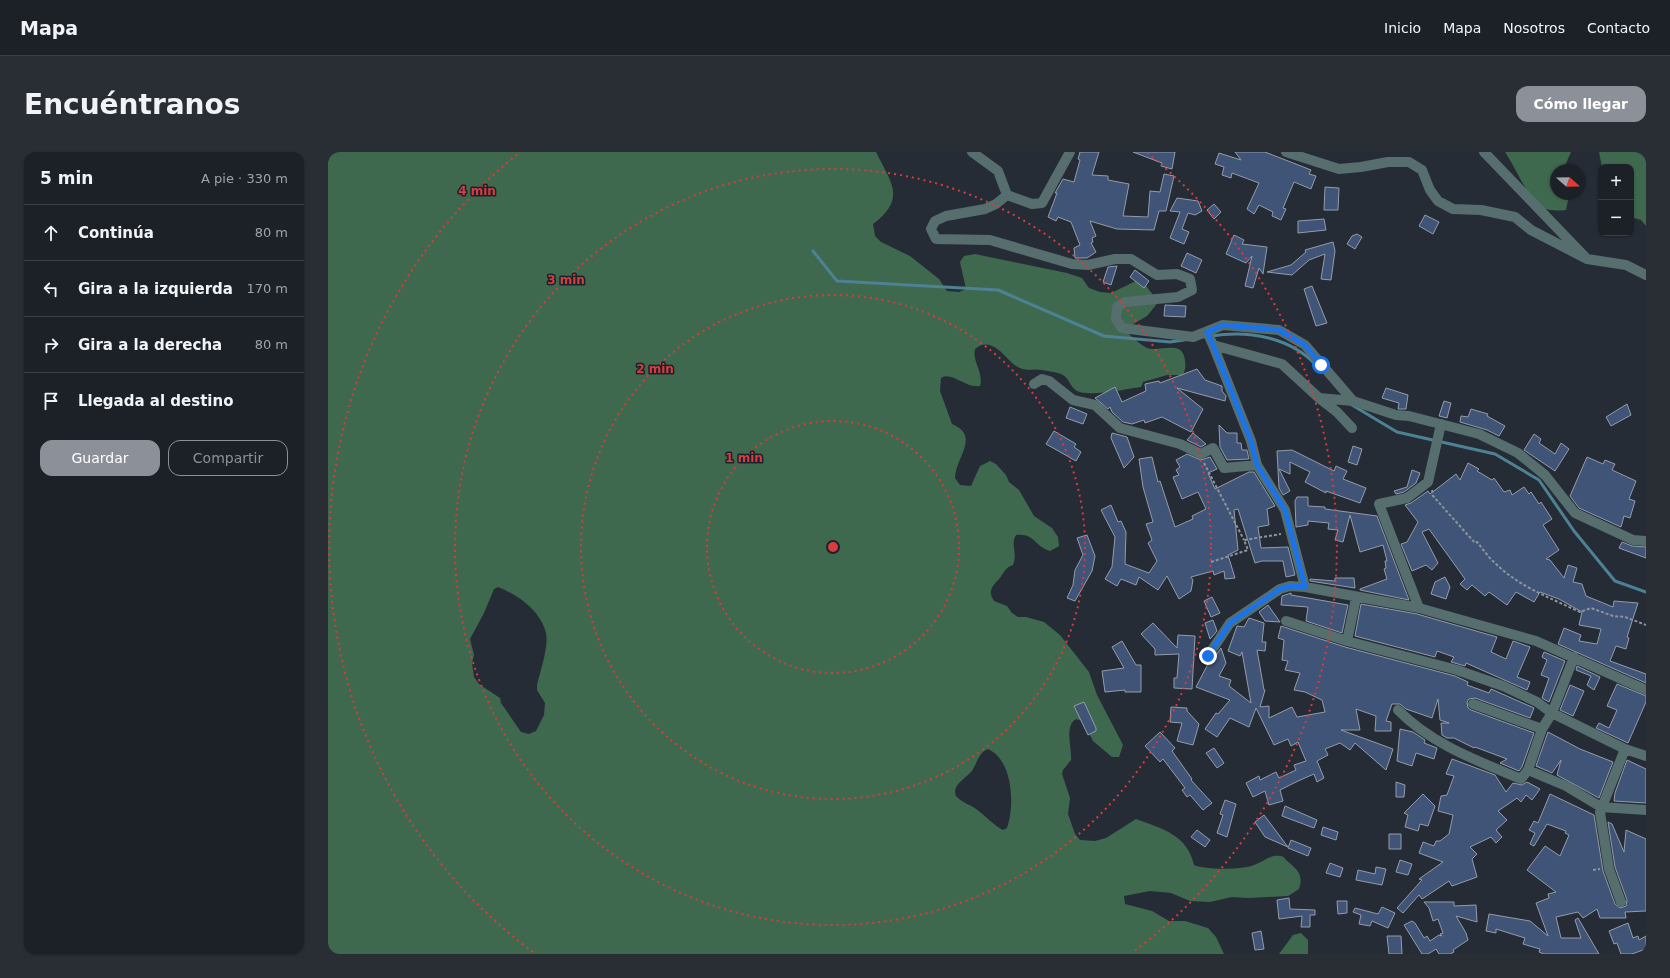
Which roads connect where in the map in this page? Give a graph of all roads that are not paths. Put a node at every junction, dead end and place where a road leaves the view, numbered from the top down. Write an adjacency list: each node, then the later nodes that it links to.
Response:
1 (972, 152): 5 (street)
2 (1070, 152): 5 (street)
3 (1286, 152): 6 (street)
4 (1484, 152): 6 (street)
5 (1006, 195): 8 (street)
6 (1587, 259): 7 (street)
7 (1646, 275)
8 (1207, 332): 9 (street); 12 (street)
9 (1213, 345): 11 (street); 15 (street)
10 (1034, 384): 15 (street)
11 (1318, 398): 12 (street); 14 (street)
12 (1353, 401): 13 (street)
13 (1441, 424): 16 (street); 19 (street)
14 (1352, 428)
15 (1257, 465): 17 (street)
16 (1646, 541)
17 (1305, 587): 18 (street); 22 (street)
18 (1356, 598): 19 (street); 21 (street)
19 (1419, 608): 23 (street)
20 (1286, 621): 21 (street)
21 (1347, 641): 27 (street)
22 (1208, 656)
23 (1574, 657): 24 (street); 27 (street)
24 (1646, 690)
25 (1473, 704): 28 (street)
26 (1398, 710): 31 (street)
27 (1552, 713): 28 (street); 29 (street)
28 (1542, 729): 31 (street)
29 (1625, 749): 30 (street); 32 (street)
30 (1646, 756)
31 (1528, 770): 32 (street)
32 (1601, 807): 33 (street); 34 (street)
33 (1646, 810)
34 (1621, 902)

